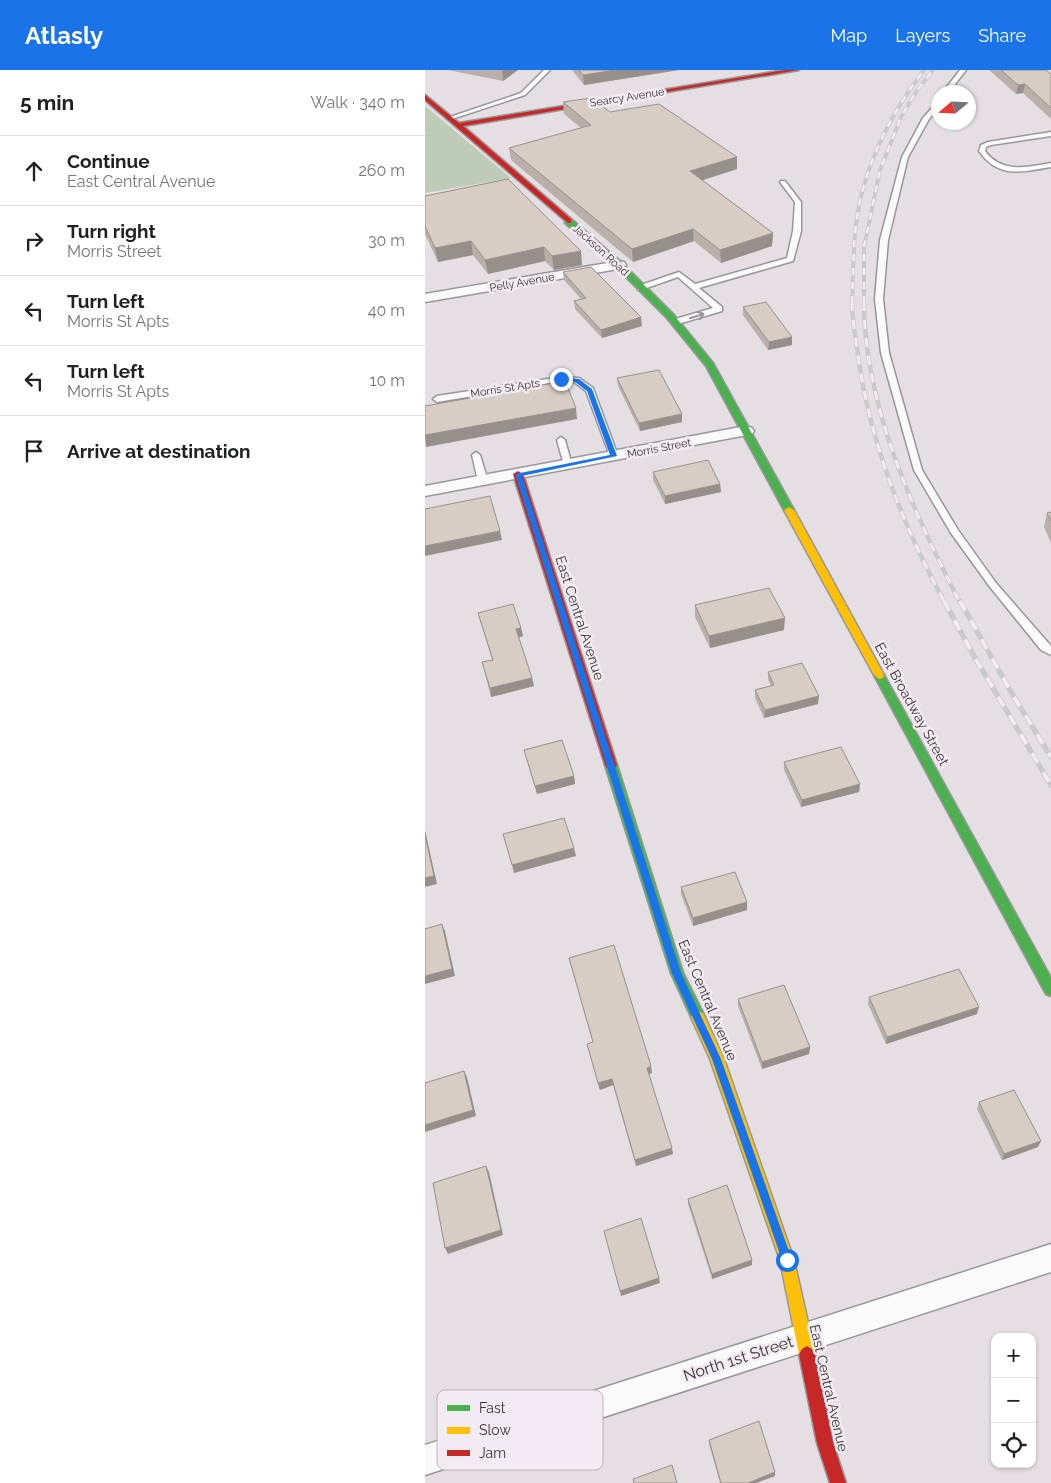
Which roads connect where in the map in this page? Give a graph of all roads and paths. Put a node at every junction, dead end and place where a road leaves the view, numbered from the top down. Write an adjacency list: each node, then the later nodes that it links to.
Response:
1 (547, 70): 7 (lane)
2 (796, 70): 7 (main road, Searcy Avenue)
3 (963, 70): 4 (lane)
4 (951, 85)
5 (425, 97): 7 (main road, Jackson Road)
6 (931, 112): 25 (lane)
7 (455, 122): 11 (main road, Jackson Road)
8 (1051, 134): 9 (lane)
9 (1051, 165)
10 (783, 182): 12 (lane)
11 (619, 265): 13 (main road, Jackson Road); 14 (street, Pelly Avenue)
12 (694, 287): 13 (lane); 15 (lane, one-way to 12)
13 (641, 288): 15 (main road, Jackson Road)
14 (425, 298)
15 (675, 322): 17 (main road, Jackson Road)
16 (437, 398): 20 (lane, Morris St Apts)
17 (746, 431): 20 (street, Morris Street); 26 (main road, East Broadway Street)
18 (561, 440): 21 (lane)
19 (476, 455): 23 (lane)
20 (614, 456): 21 (street, Morris Street)
21 (568, 465): 22 (street, Morris Street)
22 (519, 474): 23 (street, Morris Street); 28 (main road, East Central Avenue)
23 (483, 481): 24 (street, Morris Street)
24 (425, 491)
25 (1051, 650)
26 (1051, 990)
27 (1051, 1258): 28 (street, North 1st Street)
28 (802, 1337): 29 (street, North 1st Street); 32 (main road, East Central Avenue)
29 (603, 1402)
30 (437, 1456): 31 (street, North 1st Street)
31 (425, 1460)
32 (838, 1483)

